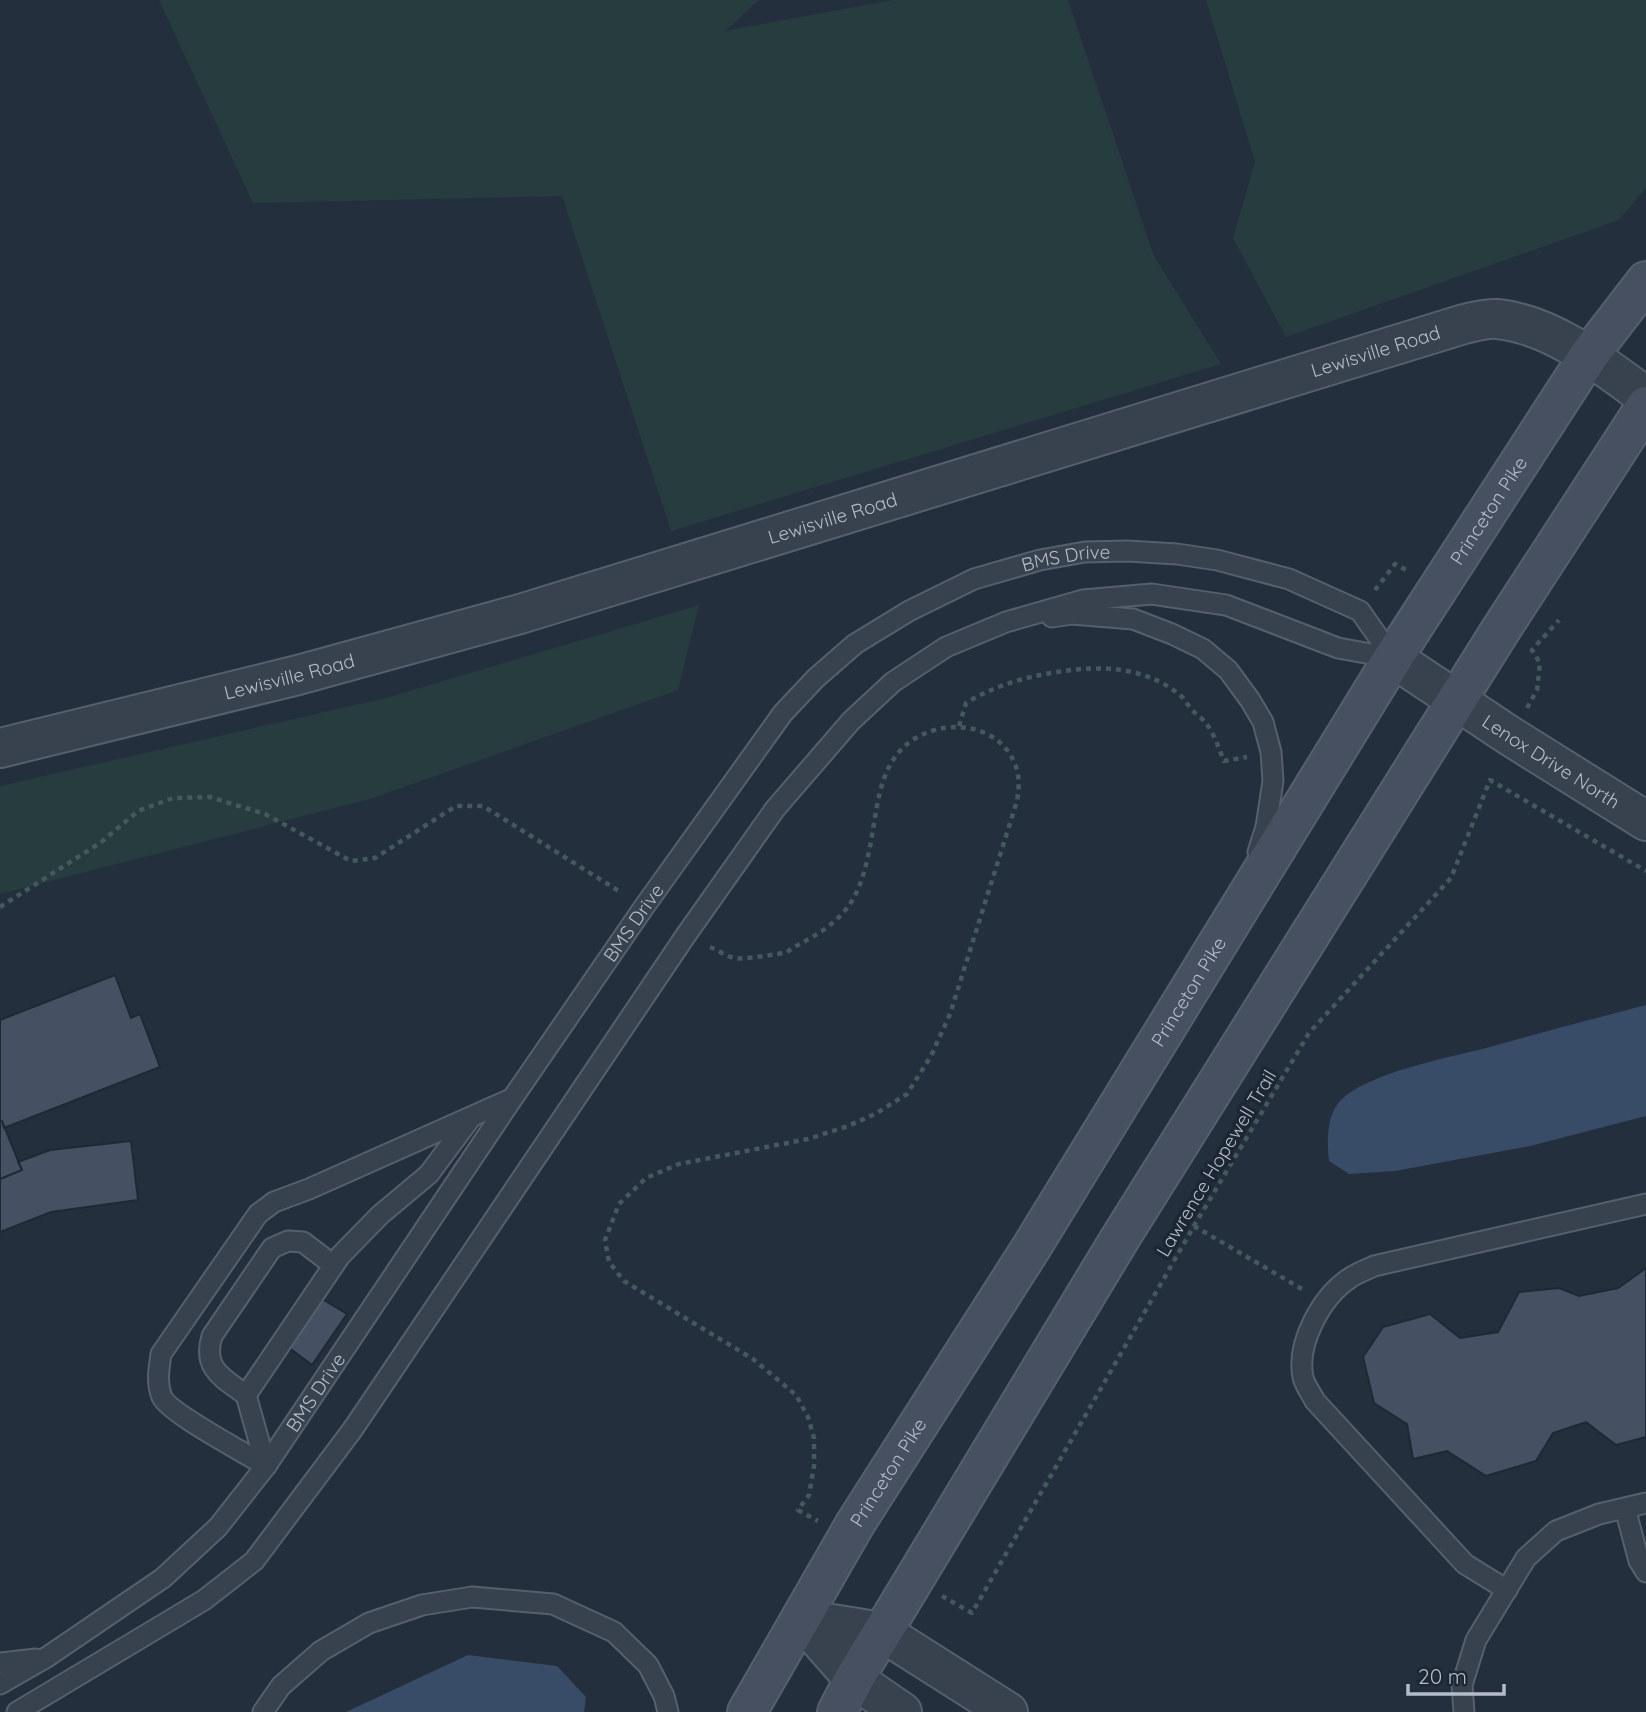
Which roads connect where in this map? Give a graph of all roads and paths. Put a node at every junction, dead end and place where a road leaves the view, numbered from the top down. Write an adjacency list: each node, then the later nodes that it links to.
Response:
1 (1646, 281): 2 (main road, Princeton Pike)
2 (1590, 355): 3 (street, Lewisville Road); 7 (main road, Princeton Pike); 10 (street, Lewisville Road)
3 (1646, 397)
4 (1646, 406): 8 (main road)
5 (1559, 620): 9 (path, Lawrence Hopewell Trail)
6 (1006, 622): 7 (lane, BMS Drive); 14 (lane, BMS Drive); 33 (lane, BMS Drive)
7 (1393, 658): 8 (street, BMS Drive); 14 (main road, Princeton Pike); 15 (lane, BMS Drive)
8 (1458, 701): 9 (street, Lenox Drive North); 26 (main road)
9 (1510, 736): 11 (path, Lawrence Hopewell Trail); 12 (street, Lenox Drive North)
10 (0, 748)
11 (1490, 780): 13 (path); 18 (path, Lawrence Hopewell Trail)
12 (1646, 821)
13 (1646, 871)
14 (1240, 908): 28 (main road, Princeton Pike)
15 (512, 1099): 16 (lane); 22 (lane, BMS Drive)
16 (471, 1118): 19 (lane); 22 (lane)
17 (1646, 1204): 20 (lane)
18 (1194, 1226): 20 (path); 26 (path, Lawrence Hopewell Trail)
19 (333, 1265): 21 (lane); 21 (lane)
20 (1325, 1302): 27 (lane)
21 (246, 1395): 22 (lane)
22 (266, 1466): 30 (lane, BMS Drive)
23 (1646, 1503): 24 (lane)
24 (1625, 1508): 25 (lane); 27 (lane)
25 (1646, 1572)
26 (914, 1579): 29 (main road)
27 (1507, 1590): 42 (lane)
28 (801, 1619): 29 (street); 34 (street); 39 (main road, Princeton Pike)
29 (882, 1632): 34 (main road); 41 (street)
30 (47, 1657): 31 (lane, BMS Drive); 32 (lane, BMS Drive)
31 (0, 1663)
32 (0, 1684)
33 (62, 1684): 35 (lane, BMS Drive); 36 (lane, BMS Drive)
34 (845, 1696): 40 (street)
35 (17, 1712)
36 (44, 1712)
37 (263, 1712): 38 (lane)
38 (668, 1712)
39 (747, 1712)
40 (902, 1712)
41 (1008, 1712)
42 (1464, 1712)

